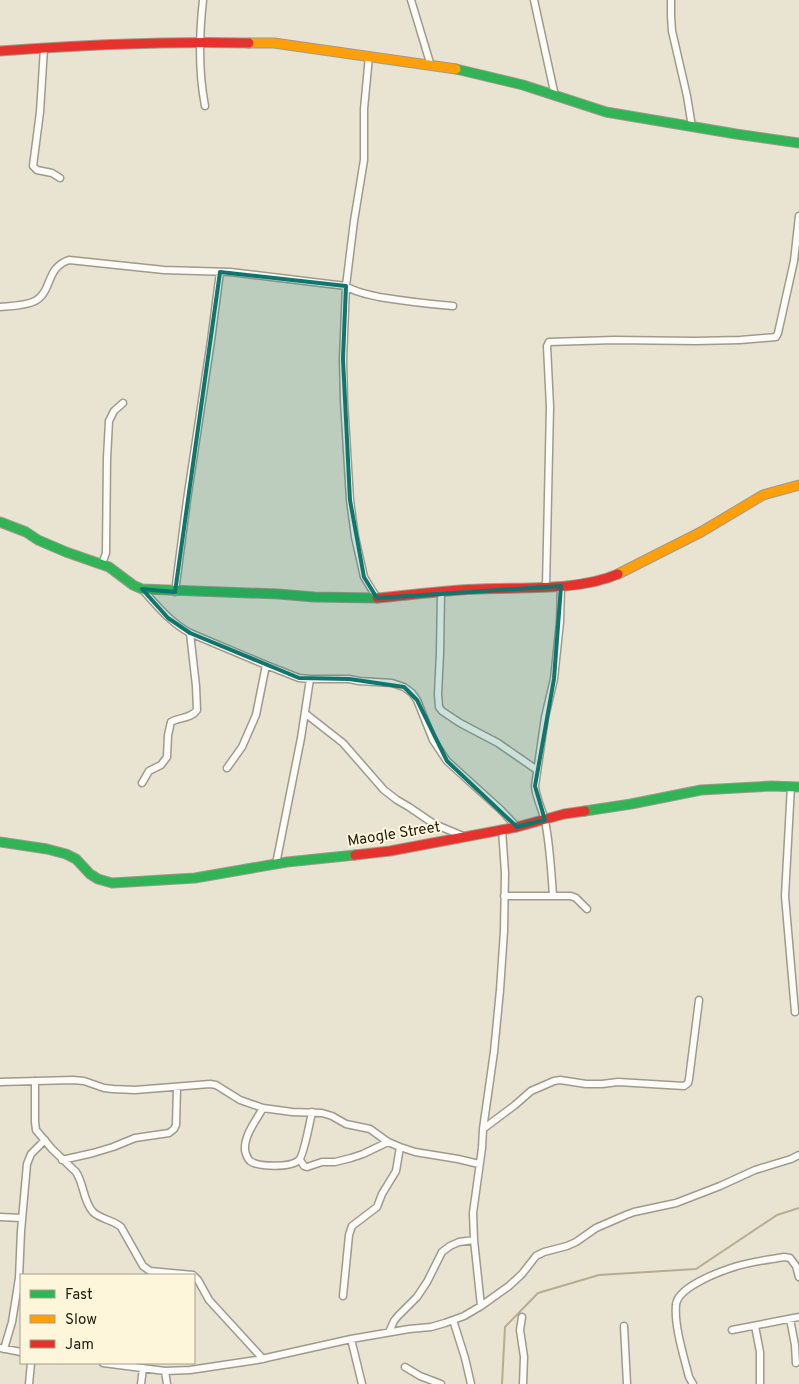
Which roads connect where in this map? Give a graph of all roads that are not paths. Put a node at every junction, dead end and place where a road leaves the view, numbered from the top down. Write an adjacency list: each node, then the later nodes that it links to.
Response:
1 (203, 0): 5 (street)
2 (411, 0): 9 (street)
3 (534, 0): 10 (street)
4 (671, 0): 12 (street)
5 (199, 43): 6 (street); 8 (street); 11 (street)
6 (44, 48): 7 (street); 14 (street)
7 (0, 51)
8 (369, 56): 9 (street); 17 (street)
9 (431, 66): 10 (street)
10 (555, 96): 12 (street)
11 (205, 106)
12 (692, 127): 13 (street)
13 (799, 143)
14 (60, 178)
15 (799, 216): 25 (street)
16 (220, 272): 17 (street); 19 (street); 27 (street)
17 (346, 286): 18 (street); 29 (street)
18 (453, 306)
19 (0, 307)
20 (123, 403): 23 (street)
21 (799, 485): 24 (street)
22 (0, 522): 23 (street)
23 (102, 564): 26 (street)
24 (561, 586): 25 (street); 35 (street)
25 (546, 587): 28 (street)
26 (142, 589): 27 (street); 30 (street)
27 (175, 592): 29 (street)
28 (441, 592): 29 (street); 35 (street)
29 (377, 598)
30 (190, 633): 31 (street); 36 (street)
31 (266, 665): 32 (street); 34 (street)
32 (310, 679): 33 (street); 39 (street)
33 (306, 714): 41 (street); 43 (street)
34 (227, 768)
35 (537, 770): 38 (street)
36 (142, 783)
37 (795, 787): 38 (street, Maogle Street); 48 (street)
38 (544, 820): 39 (street, Maogle Street); 44 (street)
39 (516, 827): 40 (street, Maogle Street)
40 (502, 830): 41 (street, Maogle Street); 45 (street)
41 (464, 836): 43 (street, Maogle Street)
42 (0, 842): 43 (street, Maogle Street)
43 (276, 864)
44 (553, 895): 45 (street); 46 (street)
45 (504, 896): 54 (street)
46 (587, 909)
47 (699, 1000): 54 (street)
48 (795, 1012)
49 (34, 1081): 50 (street); 51 (street); 55 (street)
50 (0, 1082)
51 (177, 1087): 52 (street); 59 (street)
52 (263, 1108): 53 (street); 60 (street)
53 (312, 1112): 56 (street); 60 (street)
54 (483, 1129): 61 (street)
55 (45, 1140): 59 (street); 63 (street)
56 (388, 1142): 57 (street); 60 (street)
57 (400, 1147): 61 (street); 68 (street)
58 (799, 1155): 69 (street)
59 (62, 1160): 65 (street)
60 (300, 1160)
61 (479, 1164): 64 (street)
62 (0, 1217): 63 (street)
63 (22, 1218): 79 (street)
64 (474, 1240): 69 (street); 77 (street)
65 (179, 1274)
66 (799, 1277): 96 (street)
67 (195, 1279): 81 (street)
68 (343, 1296)
69 (481, 1306): 73 (street)
70 (522, 1317): 94 (street)
71 (799, 1317): 72 (street)
72 (790, 1319): 75 (street); 82 (street)
73 (453, 1320): 77 (street); 93 (street)
74 (624, 1326): 95 (street)
75 (755, 1326): 76 (street); 97 (street)
76 (732, 1330)
77 (389, 1332): 78 (street)
78 (351, 1339): 81 (street); 91 (street)
79 (2, 1348): 80 (street)
80 (20, 1352)
81 (262, 1359): 87 (street)
82 (796, 1363)
83 (31, 1364): 88 (street)
84 (110, 1364): 86 (street)
85 (405, 1366): 92 (street)
86 (143, 1368): 87 (street); 89 (street)
87 (165, 1371): 90 (street)
88 (29, 1384)
89 (141, 1384)
90 (167, 1384)
91 (362, 1384)
92 (441, 1384)
93 (471, 1384)
94 (523, 1384)
95 (627, 1384)
96 (693, 1384)
97 (760, 1384)

